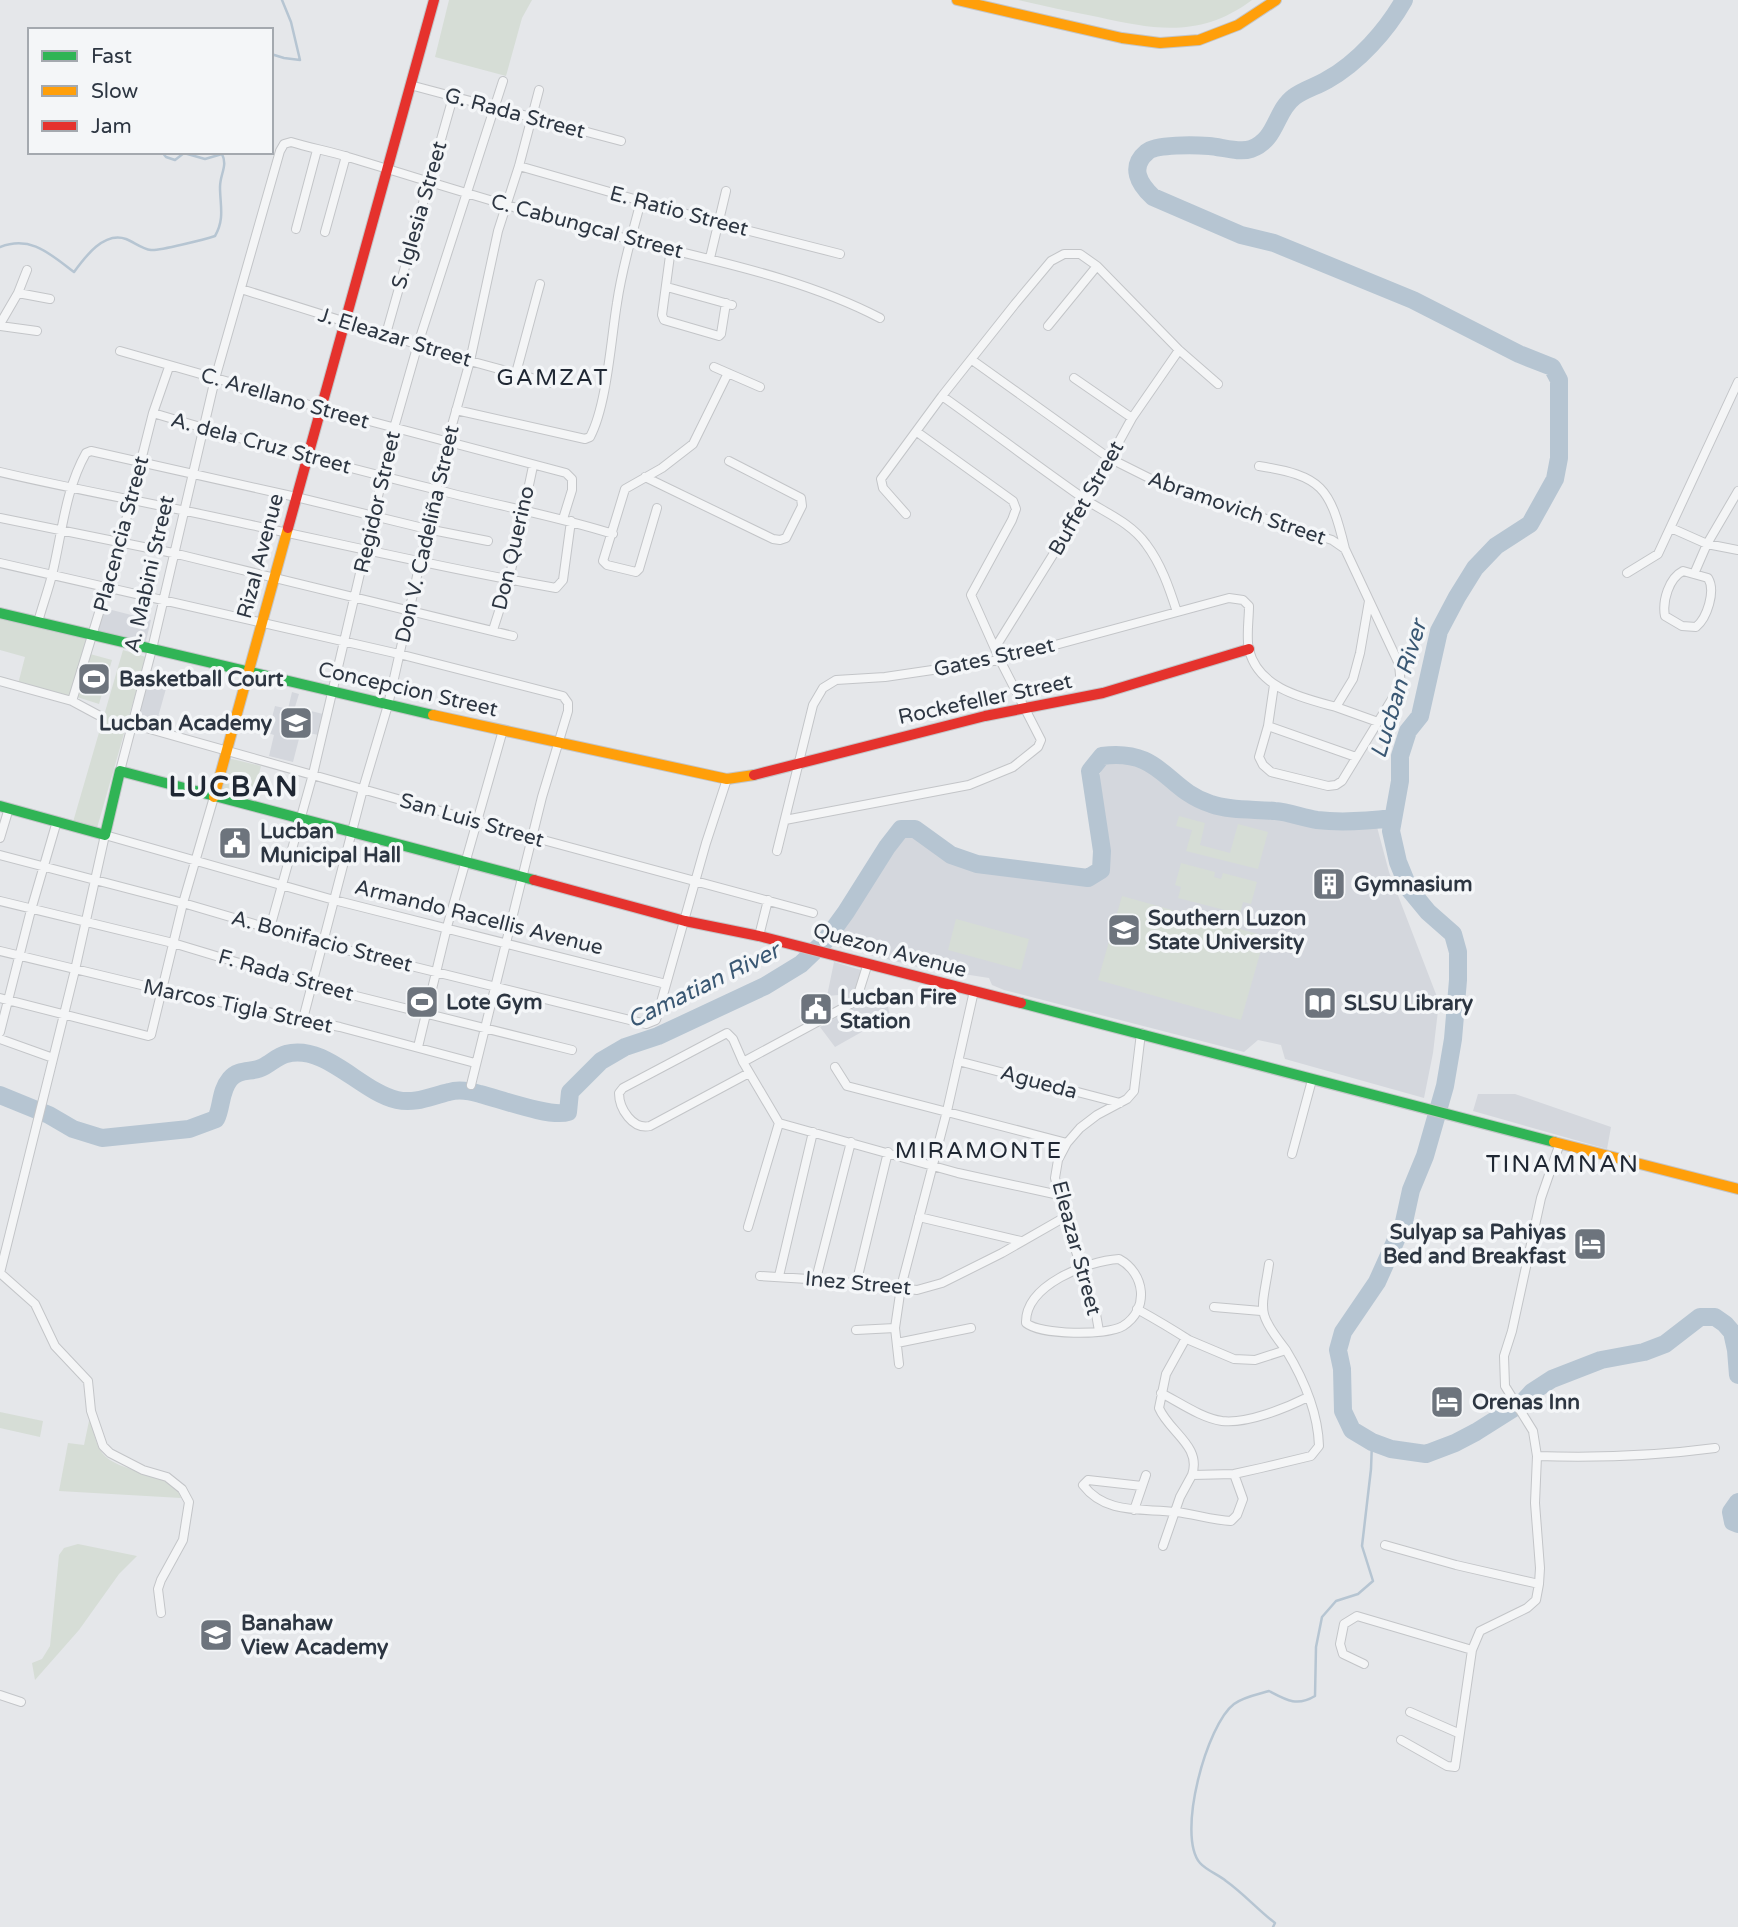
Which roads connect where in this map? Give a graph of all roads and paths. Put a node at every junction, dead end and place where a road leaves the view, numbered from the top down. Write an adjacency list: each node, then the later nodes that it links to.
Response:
1 (434, 0): 5 (main road, Rizal Avenue)
2 (957, 0): 3 (main road)
3 (1276, 0)
4 (503, 81): 8 (street, Regidor Street)
5 (410, 85): 7 (street, G. Rada Street); 15 (main road, Rizal Avenue)
6 (539, 90): 9 (street, Don V. Cadeliña Street)
7 (453, 97): 8 (street, G. Rada Street); 16 (street, S. Iglesia Street)
8 (494, 108): 9 (street, G. Rada Street); 18 (street, Regidor Street)
9 (532, 118): 10 (street, G. Rada Street); 14 (street, Don V. Cadeliña Street)
10 (621, 141)
11 (291, 142): 12 (street, C. Cabungcal Street); 32 (street, A. Mabini Street)
12 (317, 150): 13 (street, C. Cabungcal Street); 22 (street)
13 (346, 156): 15 (street, C. Cabungcal Street); 23 (street)
14 (519, 166): 19 (street, E. Ratio Street); 20 (street, Don V. Cadeliña Street)
15 (386, 170): 16 (street, C. Cabungcal Street); 36 (main road, Rizal Avenue)
16 (428, 183): 18 (street, C. Cabungcal Street); 40 (street, S. Iglesia Street)
17 (726, 191): 21 (street)
18 (465, 194): 20 (street, C. Cabungcal Street); 41 (street, Regidor Street)
19 (641, 201): 21 (street, E. Ratio Street); 24 (street)
20 (505, 205): 24 (street, C. Cabungcal Street); 44 (street, Don V. Cadeliña Street)
21 (718, 223): 26 (street, E. Ratio Street); 27 (street)
22 (296, 229)
23 (325, 232)
24 (630, 240): 25 (street, C. Cabungcal Street); 58 (street)
25 (671, 248): 27 (street, C. Cabungcal Street); 31 (street)
26 (840, 254)
27 (710, 258): 35 (street, C. Cabungcal Street)
28 (1097, 266): 38 (street); 42 (street); 45 (street)
29 (27, 270): 33 (street)
30 (540, 284): 48 (street)
31 (667, 287): 31 (street)
32 (241, 289): 36 (street, J. Eleazar Street); 51 (street, A. Mabini Street)
33 (18, 293): 34 (street); 37 (street)
34 (50, 299)
35 (880, 318)
36 (345, 321): 40 (street, J. Eleazar Street); 57 (main road, Rizal Avenue)
37 (0, 325): 39 (street)
38 (1048, 327)
39 (37, 331)
40 (386, 334): 41 (street, J. Eleazar Street)
41 (418, 344): 44 (street, J. Eleazar Street); 62 (street, Regidor Street)
42 (1179, 350): 54 (street); 60 (street, Buffet Street)
43 (120, 351): 46 (street, C. Arellano Street)
44 (470, 360): 48 (street, J. Eleazar Street); 58 (street, Don V. Cadeliña Street)
45 (972, 360): 56 (street); 66 (street, Abramovich Street)
46 (169, 367): 51 (street, C. Arellano Street); 59 (street, Placencia Street)
47 (714, 367): 49 (street)
48 (516, 373): 53 (street, J. Eleazar Street)
49 (728, 373): 55 (street); 74 (street)
50 (1074, 378): 60 (street)
51 (215, 379): 57 (street, C. Arellano Street); 61 (street, A. Mabini Street)
52 (1738, 382): 89 (street)
53 (550, 383)
54 (1218, 384)
55 (760, 387)
56 (942, 396): 63 (street); 79 (street)
57 (320, 408): 62 (street, C. Arellano Street); 65 (main road, Rizal Avenue)
58 (456, 410): 64 (street, Don V. Cadeliña Street)
59 (153, 413): 61 (street, A. dela Cruz Street); 68 (street, Placencia Street)
60 (1132, 418): 66 (street, Buffet Street)
61 (204, 428): 65 (street, A. dela Cruz Street); 72 (street, A. Mabini Street)
62 (394, 428): 64 (street, C. Arellano Street); 73 (street, Regidor Street)
63 (917, 432): 85 (street); 121 (street)
64 (447, 443): 69 (street, C. Arellano Street); 76 (street, Don V. Cadeliña Street)
65 (307, 455): 73 (street, A. dela Cruz Street); 78 (main road, Rizal Avenue)
66 (1109, 458): 79 (street, Buffet Street); 97 (street, Abramovich Street)
67 (729, 461): 74 (street)
68 (140, 462): 72 (street); 75 (street); 80 (street, Placencia Street)
69 (533, 466): 84 (street, Don Querino); 88 (street, C. Arellano Street)
70 (1259, 466): 97 (street)
71 (0, 471): 75 (street)
72 (192, 474): 78 (street); 83 (street, A. Mabini Street)
73 (383, 476): 76 (street, A. dela Cruz Street); 86 (street, Regidor Street)
74 (645, 477): 93 (street)
75 (71, 489): 80 (street); 91 (street)
76 (436, 490): 84 (street, A. dela Cruz Street); 90 (street, Don V. Cadeliña Street)
77 (1738, 491): 82 (street)
78 (296, 497): 86 (street); 92 (main road, Rizal Avenue)
79 (1087, 500): 113 (street); 121 (street, Buffet Street)
80 (132, 502): 83 (street); 95 (street, Placencia Street)
81 (657, 508): 93 (street)
82 (1733, 508): 96 (street)
83 (184, 510): 92 (street); 100 (street, A. Mabini Street)
84 (524, 512): 88 (street, A. dela Cruz Street); 107 (street, Don Querino)
85 (906, 514)
86 (374, 516): 90 (street); 98 (street, Regidor Street)
87 (0, 518): 91 (street)
88 (567, 520): 93 (street, A. dela Cruz Street); 107 (street)
89 (1671, 528): 96 (street); 103 (street)
90 (427, 529): 94 (street); 102 (street, Don V. Cadeliña Street)
91 (62, 531): 95 (street); 105 (street)
92 (286, 532): 98 (street); 106 (main road, Rizal Avenue)
93 (613, 534)
94 (488, 541)
95 (120, 544): 100 (street); 108 (street, Placencia Street)
96 (1707, 544): 99 (street); 104 (street)
97 (1345, 549): 111 (street, Abramovich Street)
98 (365, 550): 102 (street); 109 (street, Regidor Street)
99 (1738, 550)
100 (173, 553): 106 (street); 110 (street, A. Mabini Street)
101 (0, 563): 105 (street)
102 (421, 564): 107 (street); 112 (street, Don V. Cadeliña Street)
103 (1627, 573)
104 (1694, 574): 104 (street)
105 (52, 575): 108 (street); 115 (street)
106 (274, 577): 109 (street); 116 (main road, Rizal Avenue)
107 (509, 580): 117 (street, Don Querino)
108 (107, 588): 110 (street); 118 (street, Placencia Street)
109 (356, 597): 112 (street); 120 (street, Regidor Street)
110 (163, 601): 116 (street); 122 (street, A. Mabini Street)
111 (1370, 601): 129 (street, Abramovich Street); 134 (street)
112 (410, 610): 117 (street); 124 (street, Don V. Cadeliña Street)
113 (1177, 612): 123 (street, Gates Street); 125 (street, Gates Street)
114 (0, 613): 115 (main road, Concepcion Street)
115 (38, 622): 118 (main road, Concepcion Street)
116 (262, 622): 120 (street); 126 (main road, Rizal Avenue)
117 (493, 630): 119 (street)
118 (93, 635): 122 (main road, Concepcion Street); 132 (street, Placencia Street)
119 (513, 636)
120 (345, 643): 124 (street); 130 (street, Regidor Street)
121 (995, 648): 125 (street)
122 (152, 649): 126 (main road, Concepcion Street); 138 (street, A. Mabini Street)
123 (1249, 649): 128 (street); 135 (main road, Rockefeller Street)
124 (400, 654): 133 (street, Don V. Cadeliña Street); 141 (street)
125 (1000, 660): 135 (street); 144 (street, Gates Street)
126 (248, 671): 130 (main road, Concepcion Street); 142 (main road, Rizal Avenue)
127 (0, 681): 132 (street)
128 (1274, 685): 134 (street); 139 (street)
129 (1401, 686)
130 (333, 693): 133 (main road, Concepcion Street); 146 (street, Regidor Street)
131 (1392, 699): 137 (street)
132 (72, 701): 136 (street)
133 (388, 705): 140 (main road, Concepcion Street); 148 (street, Don V. Cadeliña Street)
134 (1336, 707): 137 (street)
135 (1026, 708): 144 (main road, Rockefeller Street); 152 (street)
136 (98, 715)
137 (1378, 722): 143 (street)
138 (132, 724): 142 (street, San Luis Street); 145 (street, A. Mabini Street)
139 (1268, 726): 143 (street); 143 (street)
140 (503, 730): 141 (main road, Concepcion Street); 154 (street)
141 (558, 742): 147 (main road, Concepcion Street); 157 (street)
142 (226, 751): 146 (street, San Luis Street); 149 (main road, Rizal Avenue)
143 (1356, 757)
144 (797, 764): 147 (main road, Rockefeller Street); 152 (street, Gates Street)
145 (120, 771): 149 (main road, Quezon Avenue); 156 (main road, A. Mabini Street)
146 (313, 774): 148 (street, San Luis Street); 151 (street, Regidor Street)
147 (727, 779): 166 (street)
148 (363, 789): 154 (street, San Luis Street); 155 (street, Don V. Cadeliña Street)
149 (214, 796): 151 (main road, Quezon Avenue); 161 (street, Rizal Avenue)
150 (4, 807): 153 (main road, Armando Racellis Avenue); 158 (street)
151 (301, 818): 155 (main road, Quezon Avenue); 167 (street, Regidor Street)
152 (785, 820): 159 (street, Gates Street)
153 (57, 821): 156 (main road, Armando Racellis Avenue); 163 (street)
154 (477, 822): 157 (street, San Luis Street); 162 (street)
155 (353, 832): 162 (main road, Quezon Avenue); 168 (street, Don V. Cadeliña Street)
156 (104, 835): 161 (street, Armando Racellis Avenue); 165 (street, A. Mabini Street)
157 (532, 837): 164 (street); 166 (street, San Luis Street)
158 (0, 838)
159 (777, 851)
160 (0, 855): 163 (street, A. Bonifacio Street)
161 (195, 861): 167 (street, Armando Racellis Avenue); 171 (street, Rizal Avenue)
162 (466, 861): 164 (main road, Quezon Avenue); 176 (street)
163 (44, 867): 165 (street, A. Bonifacio Street); 172 (street)
164 (522, 877): 174 (main road, Quezon Avenue); 181 (street)
165 (93, 881): 171 (street, A. Bonifacio Street); 175 (street, A. Mabini Street)
166 (695, 881): 169 (street, San Luis Street); 174 (street)
167 (282, 886): 168 (street, Armando Racellis Avenue); 177 (street, Regidor Street)
168 (334, 900): 176 (street, Armando Racellis Avenue); 180 (street, Don V. Cadeliña Street)
169 (768, 900): 173 (street, San Luis Street); 178 (street)
170 (0, 901): 172 (street, F. Rada Street)
171 (183, 903): 177 (street, A. Bonifacio Street); 179 (street, Rizal Avenue)
172 (31, 910): 175 (street, F. Rada Street); 183 (street)
173 (813, 913)
174 (685, 921): 178 (main road, Quezon Avenue); 187 (street)
175 (84, 922): 179 (street, F. Rada Street); 185 (street, A. Mabini Street)
176 (447, 928): 181 (street, Armando Racellis Avenue); 186 (street)
177 (270, 929): 180 (street, A. Bonifacio Street)
178 (759, 936): 184 (main road, Quezon Avenue)
179 (173, 943): 188 (street, F. Rada Street); 190 (street, Rizal Avenue)
180 (322, 944): 186 (street, A. Bonifacio Street); 188 (street, Don V. Cadeliña Street)
181 (505, 944): 187 (street, Armando Racellis Avenue); 189 (street)
182 (0, 951): 183 (street, Marcos Tigla Street)
183 (18, 957): 185 (street, Marcos Tigla Street); 192 (street)
184 (868, 963): 191 (main road, Quezon Avenue); 204 (street)
185 (75, 970): 190 (street, Marcos Tigla Street); 194 (street, A. Mabini Street)
186 (436, 971): 189 (street, A. Bonifacio Street); 193 (street)
187 (666, 984): 189 (street, A. Bonifacio Street)
188 (312, 985): 193 (street, F. Rada Street); 195 (street, Don V. Cadeliña Street)
189 (494, 986): 196 (street)
190 (162, 990): 194 (street, Rizal Avenue); 195 (street, Marcos Tigla Street)
191 (974, 991): 198 (main road, Quezon Avenue); 203 (street)
192 (3, 999): 194 (street); 197 (street)
193 (426, 1013): 196 (street, F. Rada Street); 200 (street)
194 (64, 1015): 202 (street, A. Mabini Street)
195 (303, 1019): 200 (street, Marcos Tigla Street)
196 (483, 1027): 201 (street, F. Rada Street); 205 (street)
197 (0, 1032)
198 (1141, 1034): 208 (main road, Quezon Avenue); 210 (street, Eleazar Street)
199 (0, 1039): 202 (street)
200 (418, 1047): 205 (street, Marcos Tigla Street)
201 (572, 1050)
202 (53, 1058): 228 (street, A. Mabini Street)
203 (958, 1061): 210 (street, Agueda); 211 (street)
204 (743, 1062): 207 (street); 207 (street)
205 (475, 1063): 209 (street)
206 (835, 1067): 211 (street)
207 (749, 1073): 212 (street)
208 (1312, 1080): 216 (main road, Quezon Avenue); 218 (street)
209 (471, 1084)
210 (1120, 1103): 215 (street, Eleazar Street)
211 (947, 1111): 215 (street); 219 (street)
212 (779, 1123): 213 (street); 224 (street)
213 (813, 1132): 214 (street); 230 (street)
214 (850, 1142): 217 (street); 231 (street)
215 (1067, 1143): 221 (street, Eleazar Street)
216 (1560, 1143): 220 (main road, Quezon Avenue); 248 (street)
217 (888, 1152): 219 (street); 232 (street)
218 (1292, 1154)
219 (932, 1166): 221 (street); 222 (street)
220 (1738, 1189)
221 (1059, 1195): 223 (street, Eleazar Street)
222 (919, 1217): 225 (street); 233 (street)
223 (1065, 1217): 225 (street, Inez Street); 227 (street, Eleazar Street)
224 (748, 1227)
225 (1021, 1241): 233 (street, Inez Street)
226 (1269, 1265): 236 (street)
227 (1081, 1269): 235 (street); 240 (street, Eleazar Street); 240 (street)
228 (0, 1273): 258 (street)
229 (760, 1276): 230 (street, Inez Street)
230 (779, 1276): 231 (street, Inez Street)
231 (817, 1279): 232 (street, Inez Street)
232 (856, 1284): 233 (street, Inez Street)
233 (901, 1287): 237 (street)
234 (1214, 1307): 236 (street)
235 (1137, 1309): 240 (street); 241 (street)
236 (1261, 1311): 243 (street)
237 (895, 1328): 239 (street); 242 (street)
238 (971, 1328): 242 (street)
239 (856, 1330)
240 (1099, 1331)
241 (1185, 1338): 243 (street); 245 (street)
242 (897, 1343): 244 (street)
243 (1286, 1350): 246 (street)
244 (899, 1364)
245 (1161, 1393): 246 (street); 251 (street)
246 (1308, 1397): 249 (street)
247 (1715, 1448): 248 (street)
248 (1537, 1456): 257 (street)
249 (1234, 1474): 251 (street); 254 (street)
250 (1146, 1475): 252 (street)
251 (1192, 1475): 254 (street)
252 (1142, 1486): 253 (street); 253 (street)
253 (1134, 1510): 254 (street)
254 (1175, 1512): 256 (street)
255 (1385, 1545): 257 (street)
256 (1163, 1546)
257 (1539, 1584): 259 (street)
258 (161, 1613)
259 (1472, 1650): 260 (street); 264 (street)
260 (1364, 1664)
261 (0, 1695): 262 (street)
262 (21, 1702)
263 (1410, 1712): 264 (street)
264 (1458, 1732): 265 (street)
265 (1401, 1740)

